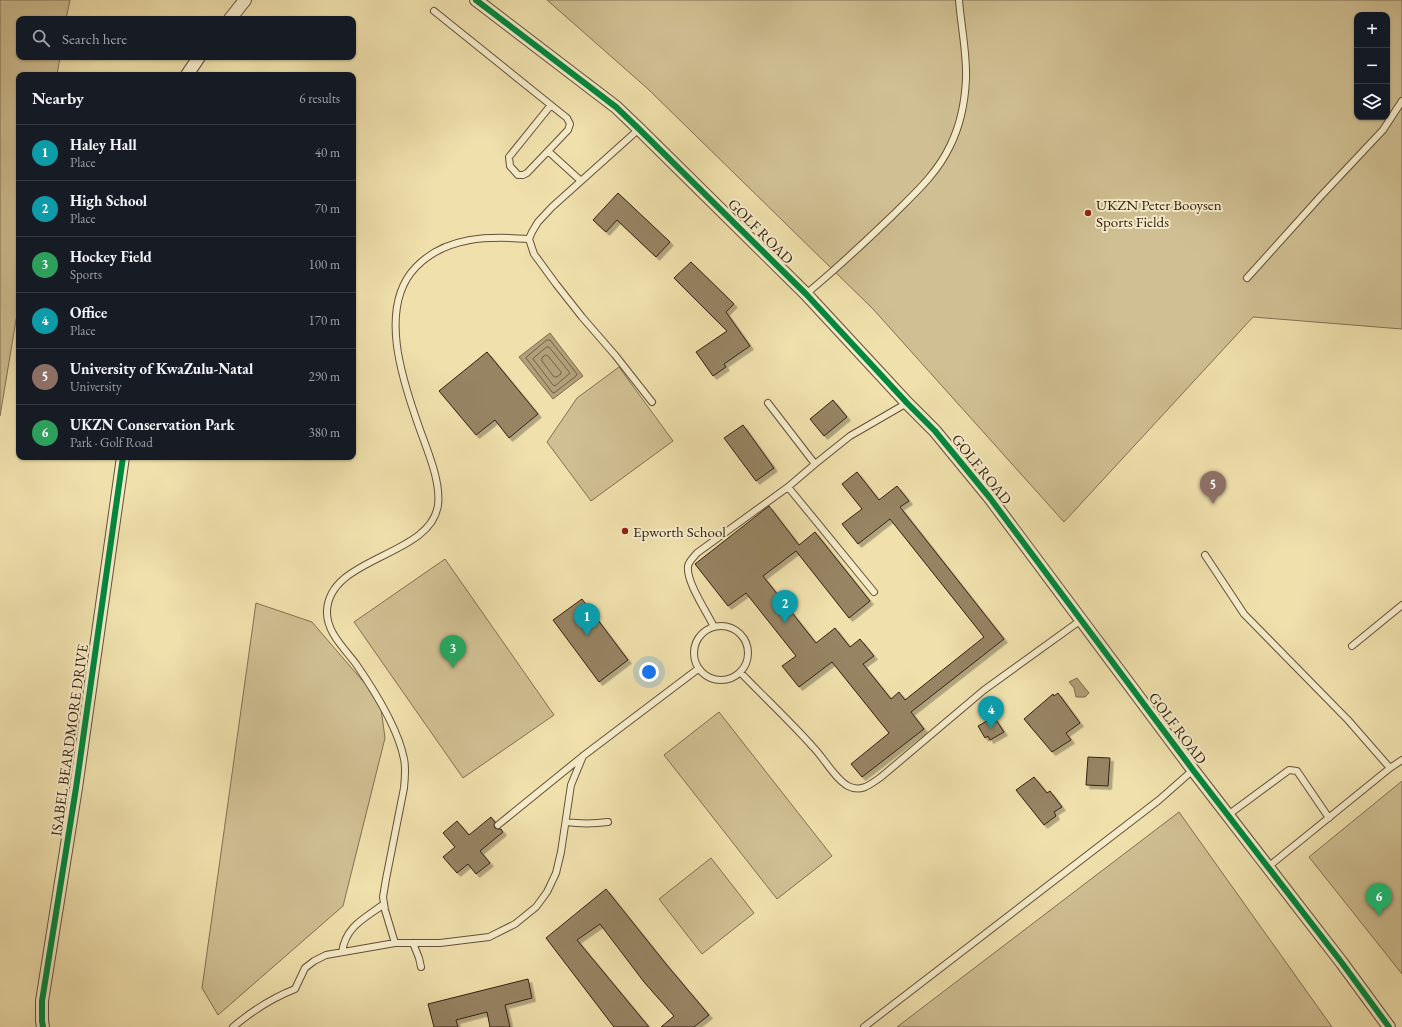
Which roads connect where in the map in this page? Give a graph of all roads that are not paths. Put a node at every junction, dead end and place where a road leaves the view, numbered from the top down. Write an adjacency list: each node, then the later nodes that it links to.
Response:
1 (245, 0): 5 (street)
2 (476, 0): 10 (street, GOLF ROAD)
3 (959, 0): 15 (lane)
4 (434, 12): 9 (lane)
5 (232, 16)
6 (198, 60): 7 (street)
7 (189, 72)
8 (1402, 102): 14 (lane)
9 (551, 105): 11 (lane); 11 (lane)
10 (639, 128): 12 (lane); 15 (street, GOLF ROAD)
11 (548, 152): 12 (lane)
12 (581, 181): 13 (lane)
13 (529, 240): 16 (lane); 40 (lane)
14 (1247, 278)
15 (806, 294): 18 (street, GOLF ROAD)
16 (652, 402)
17 (768, 403): 20 (lane)
18 (907, 403): 20 (lane); 25 (street, GOLF ROAD)
19 (123, 460): 45 (street, ISABEL BEARDMORE DRIVE)
20 (814, 464): 21 (lane)
21 (788, 487): 23 (lane); 26 (lane)
22 (1205, 555): 32 (lane)
23 (874, 592)
24 (1402, 605): 27 (lane)
25 (1081, 620): 29 (lane); 33 (street, GOLF ROAD)
26 (714, 627): 28 (lane); 29 (lane)
27 (1352, 646)
28 (698, 669): 29 (lane); 30 (lane)
29 (740, 672)
30 (583, 756): 36 (lane); 38 (lane)
31 (1402, 760): 32 (lane)
32 (1390, 768): 35 (lane)
33 (1193, 770): 34 (street, GOLF ROAD); 47 (lane)
34 (1228, 815): 35 (lane); 39 (street, GOLF ROAD)
35 (1329, 818): 39 (lane)
36 (566, 822): 37 (lane); 42 (lane)
37 (608, 822)
38 (498, 826)
39 (1268, 867): 48 (street, GOLF ROAD)
40 (384, 904): 41 (lane); 43 (lane)
41 (395, 943): 42 (lane); 43 (lane)
42 (413, 943): 44 (lane)
43 (342, 952): 46 (lane)
44 (421, 967)
45 (43, 1027)
46 (233, 1027)
47 (864, 1027)
48 (1389, 1027)

